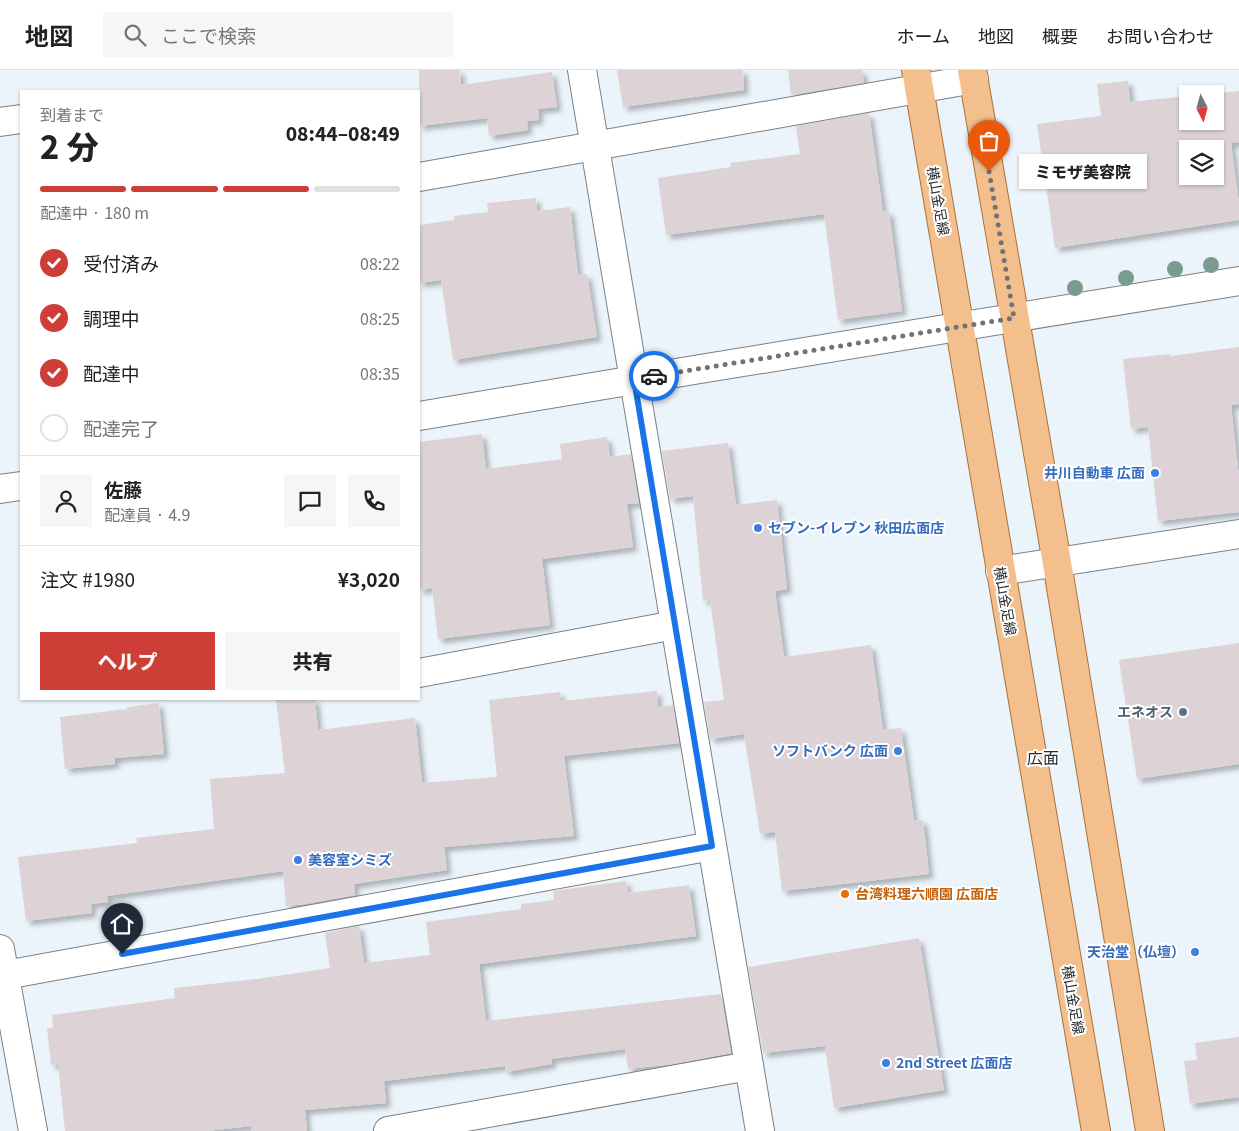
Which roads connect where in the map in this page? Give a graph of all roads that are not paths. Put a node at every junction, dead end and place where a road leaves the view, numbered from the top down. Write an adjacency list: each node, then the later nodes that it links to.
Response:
1 (582, 70): 6 (street)
2 (973, 75): 3 (street); 9 (main road)
3 (917, 80): 6 (street); 10 (main road, 横山金足線)
4 (20, 119): 5 (street)
5 (0, 122)
6 (595, 146): 7 (street); 11 (street)
7 (420, 176)
8 (1239, 281): 9 (street)
9 (1014, 318): 10 (street); 16 (main road)
10 (960, 328): 11 (street); 17 (main road, 横山金足線)
11 (634, 379): 12 (street); 18 (street)
12 (420, 416)
13 (20, 486): 14 (street)
14 (0, 489)
15 (1239, 534): 16 (street)
16 (1057, 563): 17 (street); 27 (main road)
17 (1000, 571): 26 (main road, 横山金足線)
18 (675, 625): 19 (street); 20 (street)
19 (420, 673)
20 (712, 846): 21 (street); 22 (street)
21 (1, 967): 23 (street)
22 (749, 1066): 24 (street); 25 (street)
23 (33, 1131)
24 (388, 1131)
25 (760, 1131)
26 (1096, 1131)
27 (1150, 1131)

